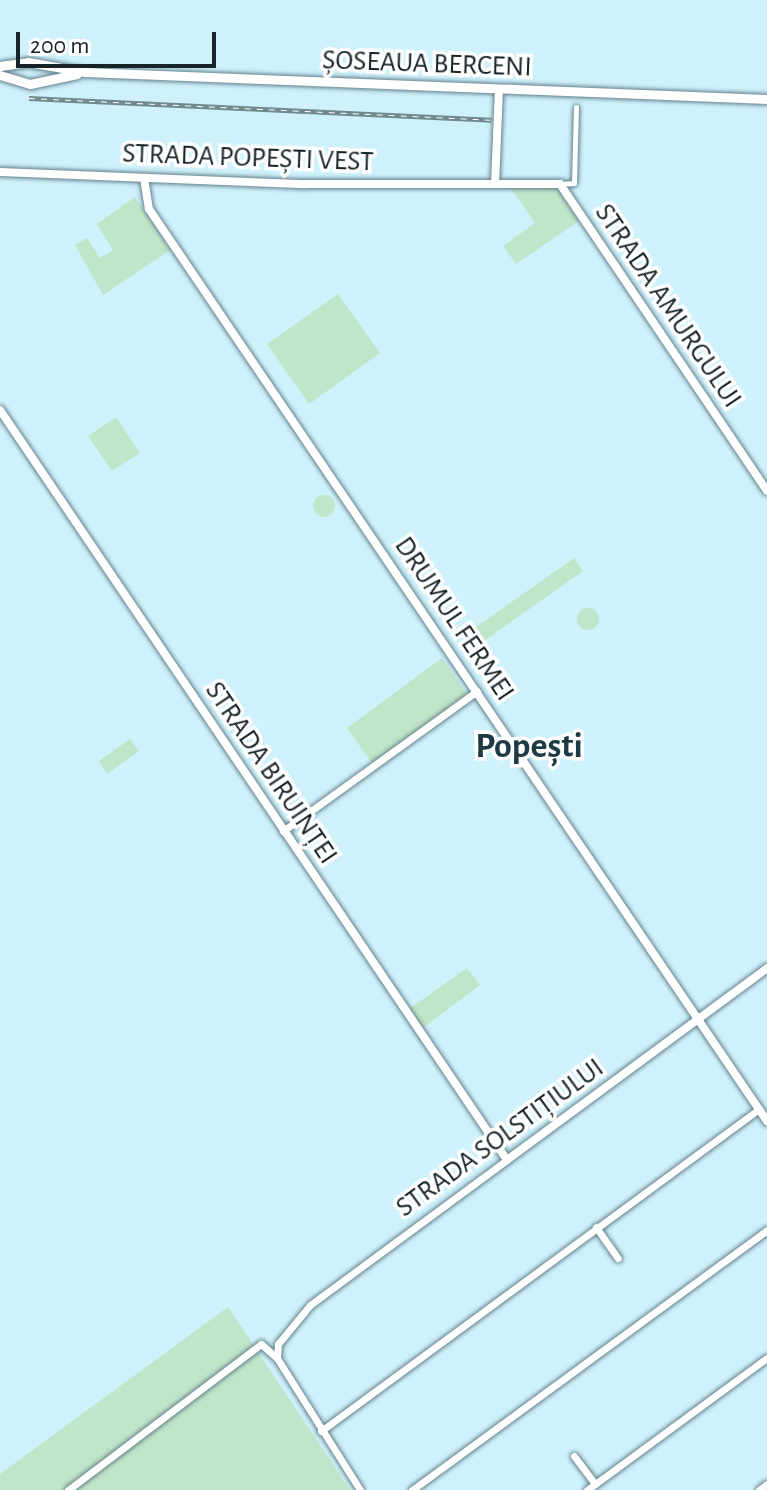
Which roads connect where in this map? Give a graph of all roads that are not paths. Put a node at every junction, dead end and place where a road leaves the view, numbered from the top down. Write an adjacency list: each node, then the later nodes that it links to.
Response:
1 (21, 64): 2 (main road, ȘOSEAUA BERCENI); 3 (main road, ȘOSEAUA BERCENI); 6 (main road)
2 (35, 64): 4 (main road, ȘOSEAUA BERCENI); 7 (main road)
3 (0, 66)
4 (85, 72): 7 (main road, ȘOSEAUA BERCENI); 8 (main road, ȘOSEAUA BERCENI)
5 (0, 75): 6 (main road, ȘOSEAUA BERCENI)
6 (20, 80): 7 (main road, ȘOSEAUA BERCENI)
7 (36, 81)
8 (499, 89): 9 (main road, ȘOSEAUA BERCENI); 13 (street)
9 (767, 99)
10 (576, 107): 14 (street)
11 (0, 172): 12 (street, STRADA POPEȘTI VEST)
12 (144, 178): 13 (street, STRADA POPEȘTI VEST); 17 (street, DRUMUL FERMEI)
13 (495, 184): 14 (street, STRADA POPEȘTI VEST)
14 (560, 184): 16 (street, STRADA AMURGULUI)
15 (0, 410): 18 (street, STRADA BIRUINȚEI)
16 (767, 491)
17 (477, 691): 18 (street); 20 (street, DRUMUL FERMEI)
18 (283, 831): 23 (street, STRADA BIRUINȚEI)
19 (767, 968): 20 (street, STRADA SOLSTIȚIULUI)
20 (699, 1019): 21 (street, DRUMUL FERMEI); 23 (street, STRADA SOLSTIȚIULUI)
21 (759, 1109): 22 (street, DRUMUL FERMEI); 24 (street)
22 (767, 1121)
23 (507, 1160): 27 (street, STRADA SOLSTIȚIULUI)
24 (596, 1227): 26 (street); 29 (street)
25 (767, 1230): 35 (street)
26 (618, 1258)
27 (277, 1358): 29 (street); 33 (street)
28 (767, 1358): 31 (street)
29 (321, 1431): 34 (street)
30 (574, 1456): 31 (street)
31 (595, 1484): 36 (street)
32 (767, 1484): 37 (street)
33 (68, 1490)
34 (360, 1490)
35 (412, 1490)
36 (587, 1490)
37 (759, 1490)

